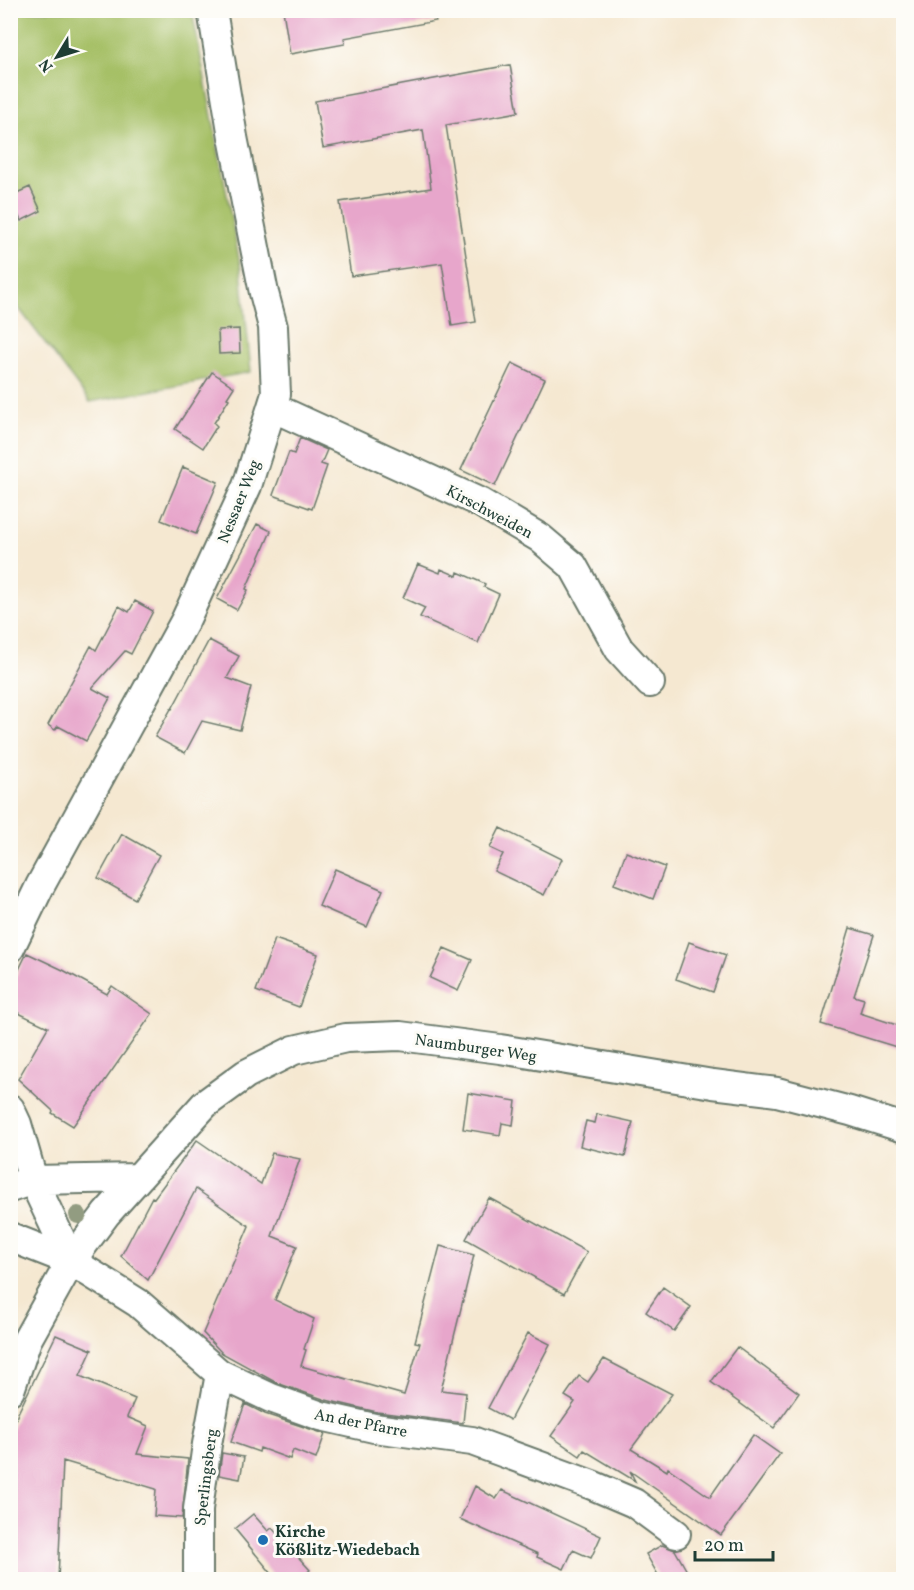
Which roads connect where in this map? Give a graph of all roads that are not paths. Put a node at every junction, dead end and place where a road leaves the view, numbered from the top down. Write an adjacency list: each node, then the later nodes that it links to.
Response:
1 (212, 10): 2 (street, Nessaer Weg)
2 (272, 406): 3 (street, Kirschweiden); 4 (street, Nessaer Weg)
3 (650, 683)
4 (10, 948)
5 (10, 1108): 8 (street)
6 (903, 1128): 7 (street, Naumburger Weg)
7 (138, 1178): 8 (street); 10 (street, Naumburger Weg)
8 (22, 1184): 10 (street)
9 (10, 1237): 10 (street, An der Pfarre)
10 (71, 1262): 11 (street, An der Pfarre); 12 (street, Naumburger Weg)
11 (220, 1374): 13 (street, An der Pfarre); 14 (street, Sperlingsberg)
12 (10, 1390)
13 (676, 1534)
14 (198, 1580)

